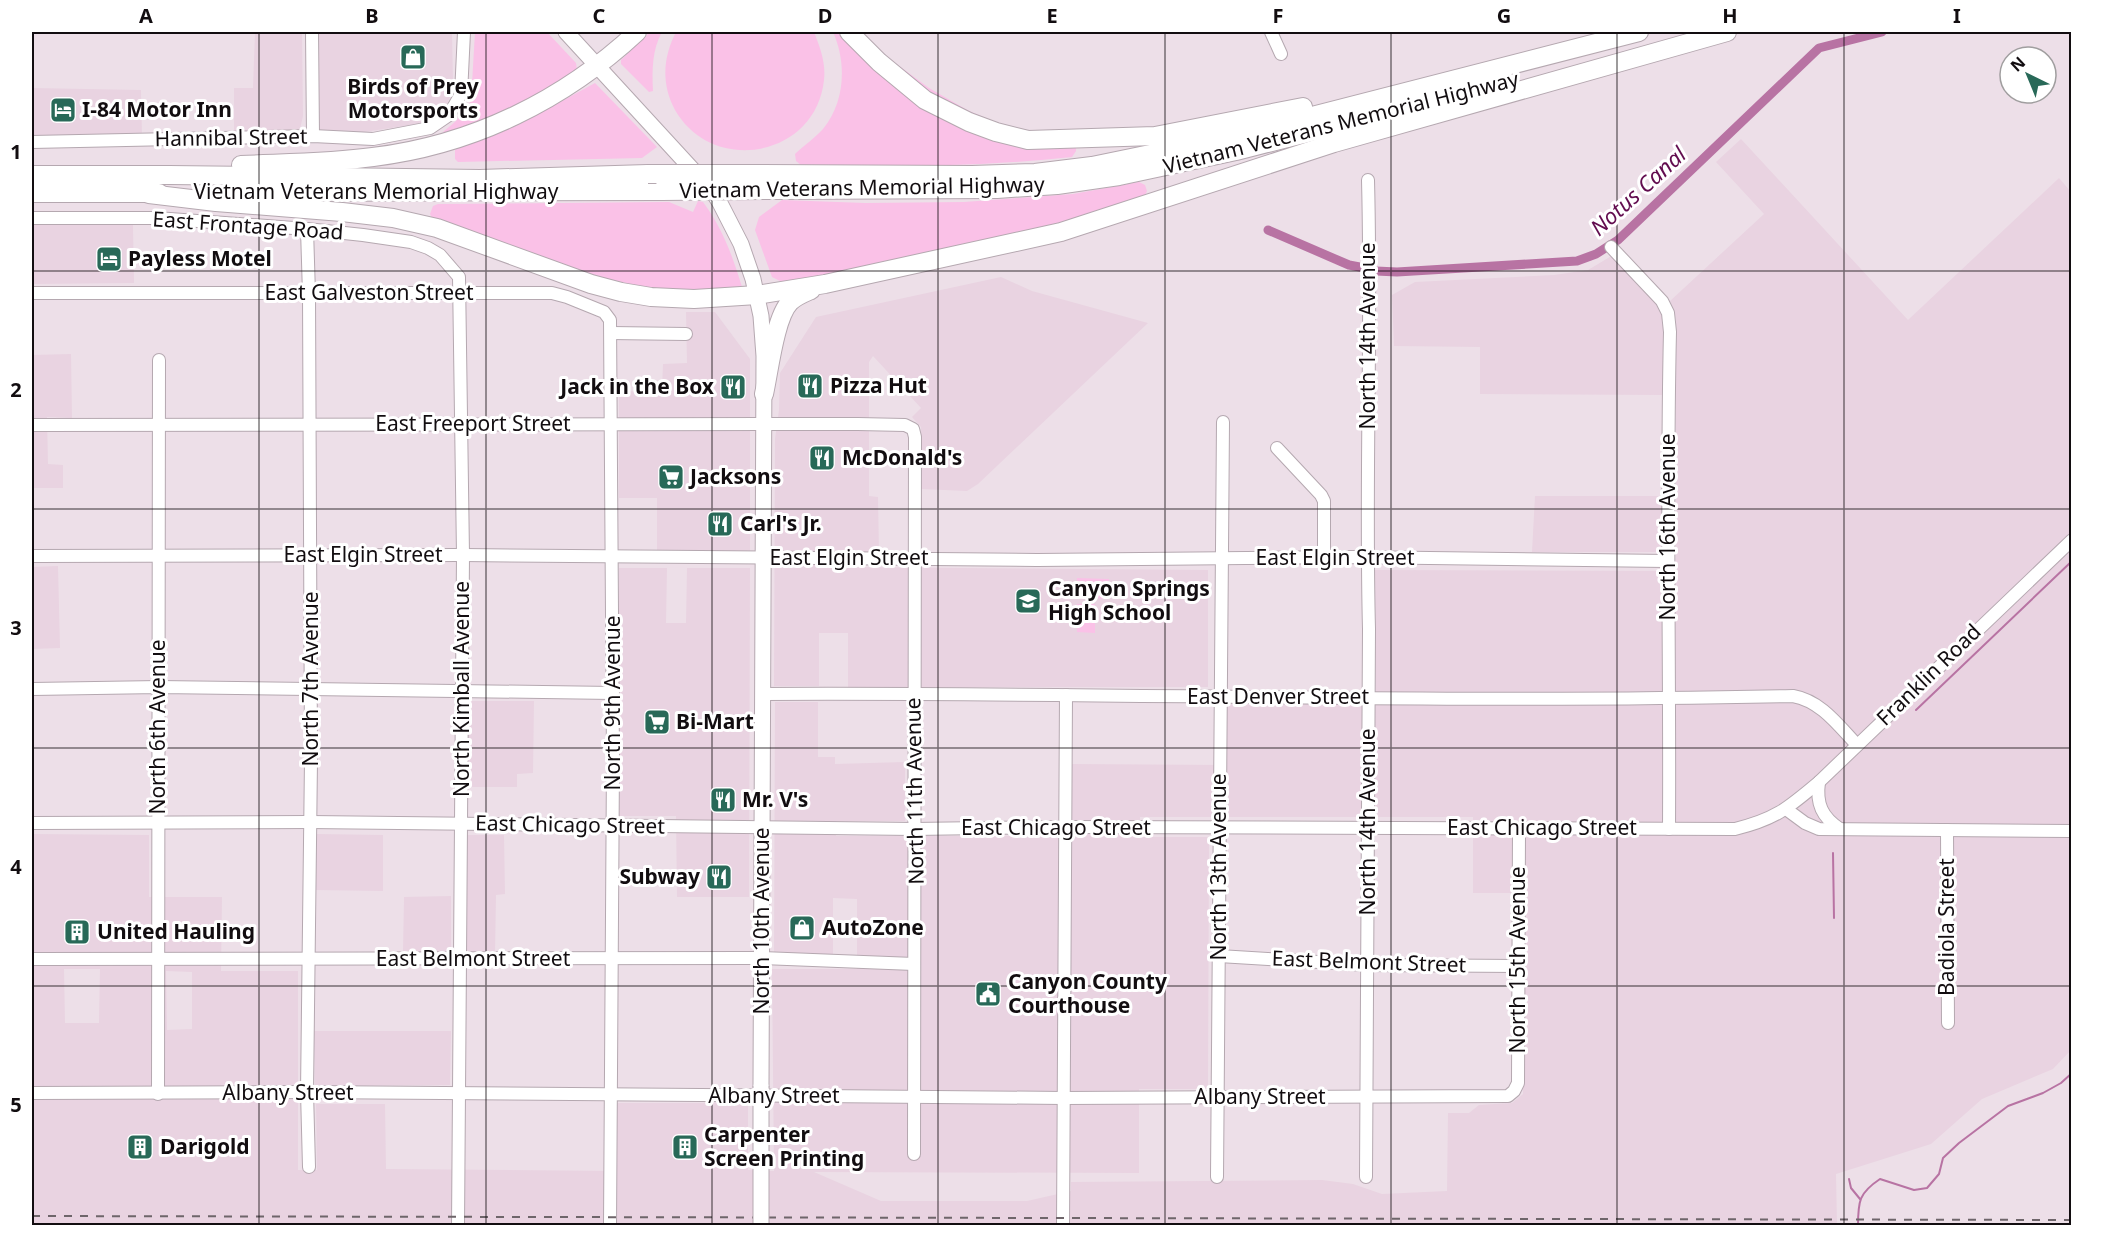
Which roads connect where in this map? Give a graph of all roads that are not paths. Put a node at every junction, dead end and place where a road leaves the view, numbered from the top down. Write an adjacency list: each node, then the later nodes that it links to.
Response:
1 (312, 32): 13 (street)
2 (464, 32): 13 (street, Hannibal Street)
3 (566, 32): 11 (main road, North 10th Avenue)
4 (637, 32): 11 (highway)
5 (849, 32): 12 (highway)
6 (1271, 32): 10 (street)
7 (1639, 32): 12 (highway, Vietnam Veterans Memorial Highway)
8 (1701, 32): 19 (highway, Vietnam Veterans Memorial Highway, bridge)
9 (1727, 32): 24 (highway)
10 (1281, 54)
11 (598, 66): 16 (highway); 28 (main road, North 10th Avenue)
12 (1394, 94): 16 (highway, Vietnam Veterans Memorial Highway, bridge)
13 (313, 136): 14 (street, Hannibal Street)
14 (32, 142)
15 (32, 175): 16 (highway, Vietnam Veterans Memorial Highway)
16 (169, 175)
17 (1368, 180): 52 (street, North 14th Avenue)
18 (32, 193): 19 (highway)
19 (149, 194): 28 (highway)
20 (32, 218): 21 (street, East Frontage Road)
21 (307, 229): 23 (street, East Frontage Road); 27 (street, North 7th Avenue)
22 (1611, 247): 53 (street, North 16th Avenue)
23 (455, 270): 26 (street, North Kimball Avenue)
24 (825, 284): 28 (highway); 32 (highway)
25 (32, 293): 27 (street, East Galveston Street)
26 (460, 293): 27 (street, East Galveston Street); 29 (street, East Galveston Street); 35 (street, North Kimball Avenue)
27 (309, 294): 34 (street, North 7th Avenue)
28 (757, 295): 32 (main road, North 10th Avenue)
29 (611, 333): 30 (street); 36 (street, North 9th Avenue)
30 (686, 334)
31 (159, 360): 39 (street, North 6th Avenue)
32 (764, 394): 37 (main road, North 10th Avenue)
33 (1223, 422): 51 (street, North 13th Avenue)
34 (309, 424): 35 (street, East Freeport Street); 39 (street, East Freeport Street); 44 (street, North 7th Avenue)
35 (460, 424): 36 (street, East Freeport Street); 45 (street, North Kimball Avenue)
36 (611, 424): 37 (street, East Freeport Street); 47 (street, North 9th Avenue)
37 (764, 424): 40 (street, East Freeport Street); 48 (main road, North 10th Avenue)
38 (32, 425): 39 (street, East Freeport Street)
39 (158, 425): 43 (street, North 6th Avenue)
40 (913, 429): 50 (street, North 11th Avenue)
41 (1276, 448): 49 (street)
42 (2072, 540): 65 (street, Franklin Road)
43 (159, 555): 44 (street, East Elgin Street); 46 (street, East Elgin Street); 54 (street, North 6th Avenue)
44 (310, 555): 45 (street, East Elgin Street); 55 (street, North 7th Avenue)
45 (463, 555): 47 (street, East Elgin Street); 57 (street, North Kimball Avenue)
46 (32, 556)
47 (612, 556): 48 (street, East Elgin Street); 58 (street, North 9th Avenue)
48 (763, 557): 50 (street, East Elgin Street); 60 (main road, North 10th Avenue)
49 (1324, 557): 51 (street, East Elgin Street); 52 (street, East Elgin Street)
50 (915, 558): 51 (street, East Elgin Street); 59 (street, North 11th Avenue)
51 (1222, 558): 62 (street, North 13th Avenue)
52 (1367, 558): 53 (street, East Elgin Street); 63 (street, North 14th Avenue)
53 (1667, 561): 64 (street, North 16th Avenue)
54 (159, 687): 55 (street); 56 (street); 70 (street, North 6th Avenue)
55 (310, 688): 57 (street); 68 (street, North 7th Avenue)
56 (32, 689)
57 (462, 692): 58 (street); 71 (street, North Kimball Avenue)
58 (613, 693): 72 (street, North 9th Avenue)
59 (914, 693): 60 (street, East Denver Street); 61 (street, East Denver Street); 78 (street, North 11th Avenue)
60 (762, 694): 73 (main road, North 10th Avenue)
61 (1066, 695): 62 (street, East Denver Street); 74 (street)
62 (1221, 696): 63 (street, East Denver Street); 75 (street, North 13th Avenue)
63 (1368, 697): 64 (street, East Denver Street); 76 (street, North 14th Avenue)
64 (1669, 698): 65 (street, East Denver Street); 79 (street, North 16th Avenue)
65 (1857, 745): 66 (street, Franklin Road)
66 (1819, 782): 67 (street, Franklin Road); 80 (street)
67 (1786, 810): 79 (street, East Chicago Street); 80 (street)
68 (310, 822): 70 (street, East Chicago Street); 71 (street, East Chicago Street); 87 (street, North 7th Avenue)
69 (32, 823): 70 (street, East Chicago Street)
70 (158, 823): 86 (street, North 6th Avenue)
71 (461, 824): 72 (street, East Chicago Street); 88 (street, North Kimball Avenue)
72 (612, 825): 73 (street, East Chicago Street); 89 (street, North 9th Avenue)
73 (762, 827): 78 (street, East Chicago Street); 84 (main road, North 10th Avenue)
74 (1064, 827): 75 (street, East Chicago Street); 78 (street, East Chicago Street); 103 (street)
75 (1220, 828): 76 (street, East Chicago Street); 83 (street, North 13th Avenue)
76 (1367, 828): 77 (street, East Chicago Street); 91 (street, North 14th Avenue)
77 (1519, 828): 79 (street, East Chicago Street); 92 (street, North 15th Avenue)
78 (914, 829): 90 (street, North 11th Avenue)
79 (1669, 829)
80 (1841, 830): 81 (street)
81 (1947, 830): 82 (street); 93 (street, Badiola Street)
82 (2072, 831)
83 (1219, 956): 91 (street, East Belmont Street); 101 (street, North 13th Avenue)
84 (762, 958): 89 (street, East Belmont Street); 90 (street, East Belmont Street); 111 (main road, North 10th Avenue, bridge)
85 (32, 959): 86 (street, East Belmont Street)
86 (158, 959): 87 (street, East Belmont Street); 97 (street, North 6th Avenue)
87 (309, 959): 88 (street, East Belmont Street); 95 (street, North 7th Avenue)
88 (460, 959): 89 (street, East Belmont Street); 98 (street, North Kimball Avenue)
89 (612, 959): 99 (street, North 9th Avenue)
90 (914, 964): 100 (street, North 11th Avenue)
91 (1367, 965): 92 (street, East Belmont Street); 102 (street, North 14th Avenue)
92 (1519, 966): 94 (street, North 15th Avenue)
93 (1948, 1023)
94 (1514, 1091): 102 (street, Albany Street)
95 (307, 1092): 97 (street, Albany Street); 98 (street, Albany Street); 105 (street, North 7th Avenue)
96 (32, 1093): 97 (street, Albany Street)
97 (158, 1094)
98 (459, 1094): 99 (street, Albany Street); 108 (street, North Kimball Avenue)
99 (612, 1096): 100 (street, Albany Street); 110 (street, North 9th Avenue)
100 (914, 1097): 103 (street, Albany Street); 104 (street, North 11th Avenue)
101 (1218, 1097): 102 (street, Albany Street); 103 (street, Albany Street); 106 (street, North 13th Avenue)
102 (1367, 1097): 107 (street, North 14th Avenue)
103 (1064, 1098): 109 (street)
104 (914, 1154)
105 (309, 1167)
106 (1217, 1177)
107 (1366, 1177)
108 (458, 1221)
109 (1063, 1221)
110 (610, 1222)
111 (761, 1226)

